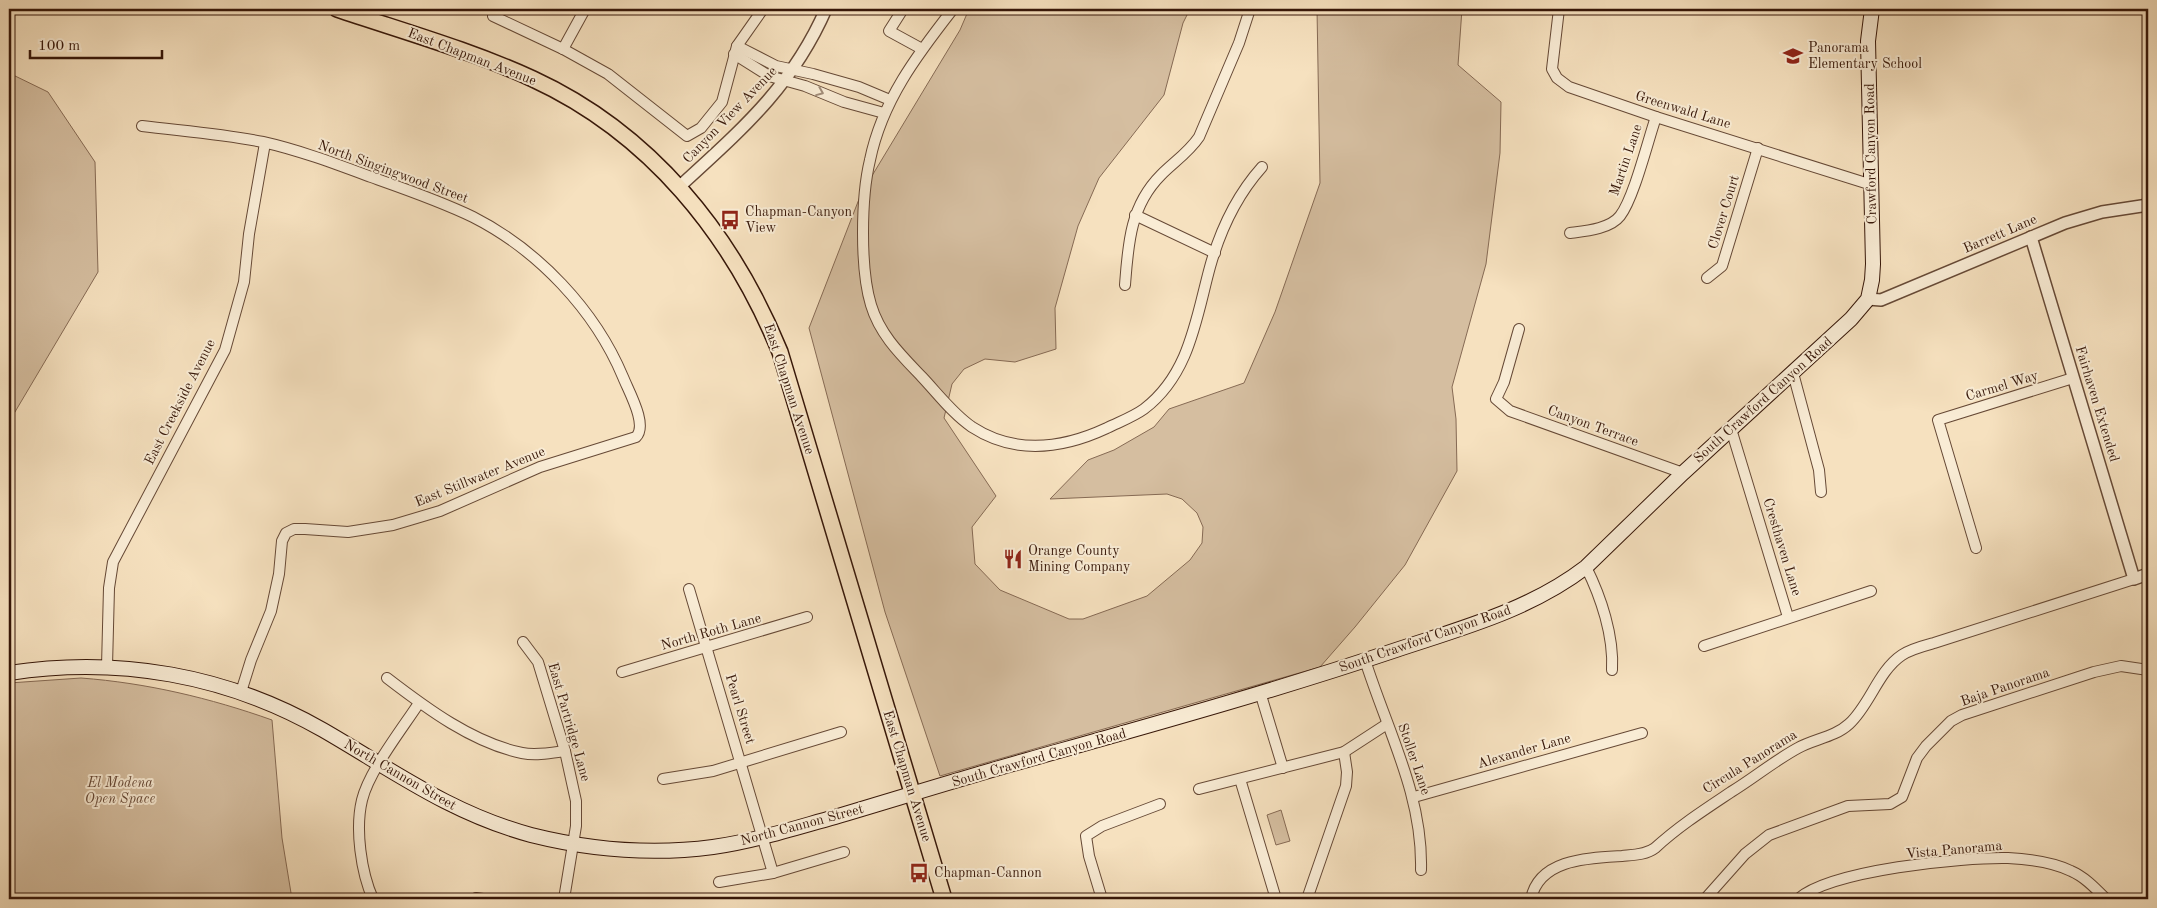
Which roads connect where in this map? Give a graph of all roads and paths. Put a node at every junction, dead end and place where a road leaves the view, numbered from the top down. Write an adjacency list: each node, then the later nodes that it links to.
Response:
1 (337, 9): 24 (main road, East Chapman Avenue)
2 (585, 9): 11 (street)
3 (763, 9): 12 (street)
4 (826, 9): 14 (street, Canyon View Avenue)
5 (903, 9): 13 (street)
6 (953, 9): 13 (street)
7 (1250, 9): 26 (street)
8 (1559, 9): 18 (street, Greenwald Lane)
9 (1872, 9): 23 (main road, Crawford Canyon Road)
10 (493, 16): 11 (street)
11 (563, 49): 12 (street)
12 (736, 50): 14 (street); 15 (street)
13 (922, 50): 16 (street)
14 (793, 70): 15 (street, Canyon View Avenue); 16 (street)
15 (786, 81): 17 (street, one-way to 17); 24 (street, Canyon View Avenue)
16 (890, 100): 17 (street)
17 (884, 113): 29 (street)
18 (1656, 117): 21 (street, Greenwald Lane); 27 (street, Martin Lane)
19 (142, 126): 20 (street, North Singingwood Street)
20 (265, 143): 37 (street, North Singingwood Street); 52 (street, East Creekside Avenue)
21 (1758, 148): 23 (street, Greenwald Lane); 30 (street, Clover Court)
22 (1262, 168): 29 (street)
23 (1872, 185): 32 (main road, Crawford Canyon Road)
24 (680, 187): 72 (main road, East Chapman Avenue)
25 (2148, 205): 28 (street, Barrett Lane)
26 (1135, 215): 29 (street); 31 (street)
27 (1570, 234)
28 (2031, 237): 32 (street, Barrett Lane); 35 (street, Fairhaven Extended)
29 (1215, 253)
30 (1707, 278)
31 (1125, 286)
32 (1868, 299): 34 (main road, South Crawford Canyon Road)
33 (1519, 330): 38 (street, Canyon Terrace)
34 (1793, 374): 36 (main road, South Crawford Canyon Road); 39 (street)
35 (2073, 378): 40 (street, Carmel Way); 43 (street, Fairhaven Extended)
36 (1731, 429): 38 (main road, South Crawford Canyon Road); 46 (street, Cresthaven Lane)
37 (639, 434): 58 (street, East Stillwater Avenue)
38 (1683, 472): 41 (main road, South Crawford Canyon Road)
39 (1821, 492)
40 (1976, 548)
41 (1586, 567): 51 (main road, South Crawford Canyon Road); 53 (street)
42 (2148, 574): 43 (street, Circula Panorama)
43 (2134, 579): 87 (street, Circula Panorama)
44 (689, 589): 50 (street, Pearl Street)
45 (1871, 591): 46 (street)
46 (1788, 617): 49 (street, Cresthaven Lane)
47 (807, 618): 50 (street, North Roth Lane)
48 (523, 642): 64 (street, East Partridge Lane)
49 (1704, 646)
50 (707, 647): 55 (street, North Roth Lane); 66 (street, Pearl Street)
51 (1366, 660): 59 (main road, South Crawford Canyon Road); 61 (street, Stoller Lane)
52 (107, 666): 56 (main road, North Cannon Street); 58 (main road, North Cannon Street)
53 (1612, 670)
54 (2148, 670): 88 (street, Baja Panorama)
55 (622, 672)
56 (9, 673)
57 (387, 678): 60 (street)
58 (241, 692): 67 (main road, North Cannon Street)
59 (1260, 692): 68 (street); 72 (main road, South Crawford Canyon Road)
60 (419, 703): 64 (street); 67 (street)
61 (1388, 724): 65 (street); 73 (street, Stoller Lane)
62 (841, 732): 66 (street)
63 (1642, 733): 73 (street, Alexander Lane)
64 (565, 751): 76 (street, East Partridge Lane)
65 (1344, 752): 68 (street); 86 (street)
66 (741, 762): 69 (street); 75 (street, Pearl Street)
67 (379, 765): 76 (main road, North Cannon Street); 81 (street)
68 (1283, 768): 70 (street)
69 (663, 779)
70 (1240, 779): 71 (street); 85 (street)
71 (1199, 790)
72 (912, 794): 75 (main road, North Cannon Street); 83 (main road, East Chapman Avenue)
73 (1414, 797): 78 (street, Stoller Lane)
74 (1160, 804): 84 (street)
75 (763, 837): 76 (main road, North Cannon Street); 79 (street, Pearl Street)
76 (574, 844): 82 (street, East Partridge Lane)
77 (844, 852): 79 (street)
78 (1421, 870)
79 (773, 873): 80 (street)
80 (719, 882)
81 (373, 899)
82 (564, 899)
83 (944, 899)
84 (1102, 899)
85 (1276, 899)
86 (1307, 899)
87 (1531, 899)
88 (1705, 899)
89 (1798, 899): 90 (street, Vista Panorama)
90 (2106, 899)

